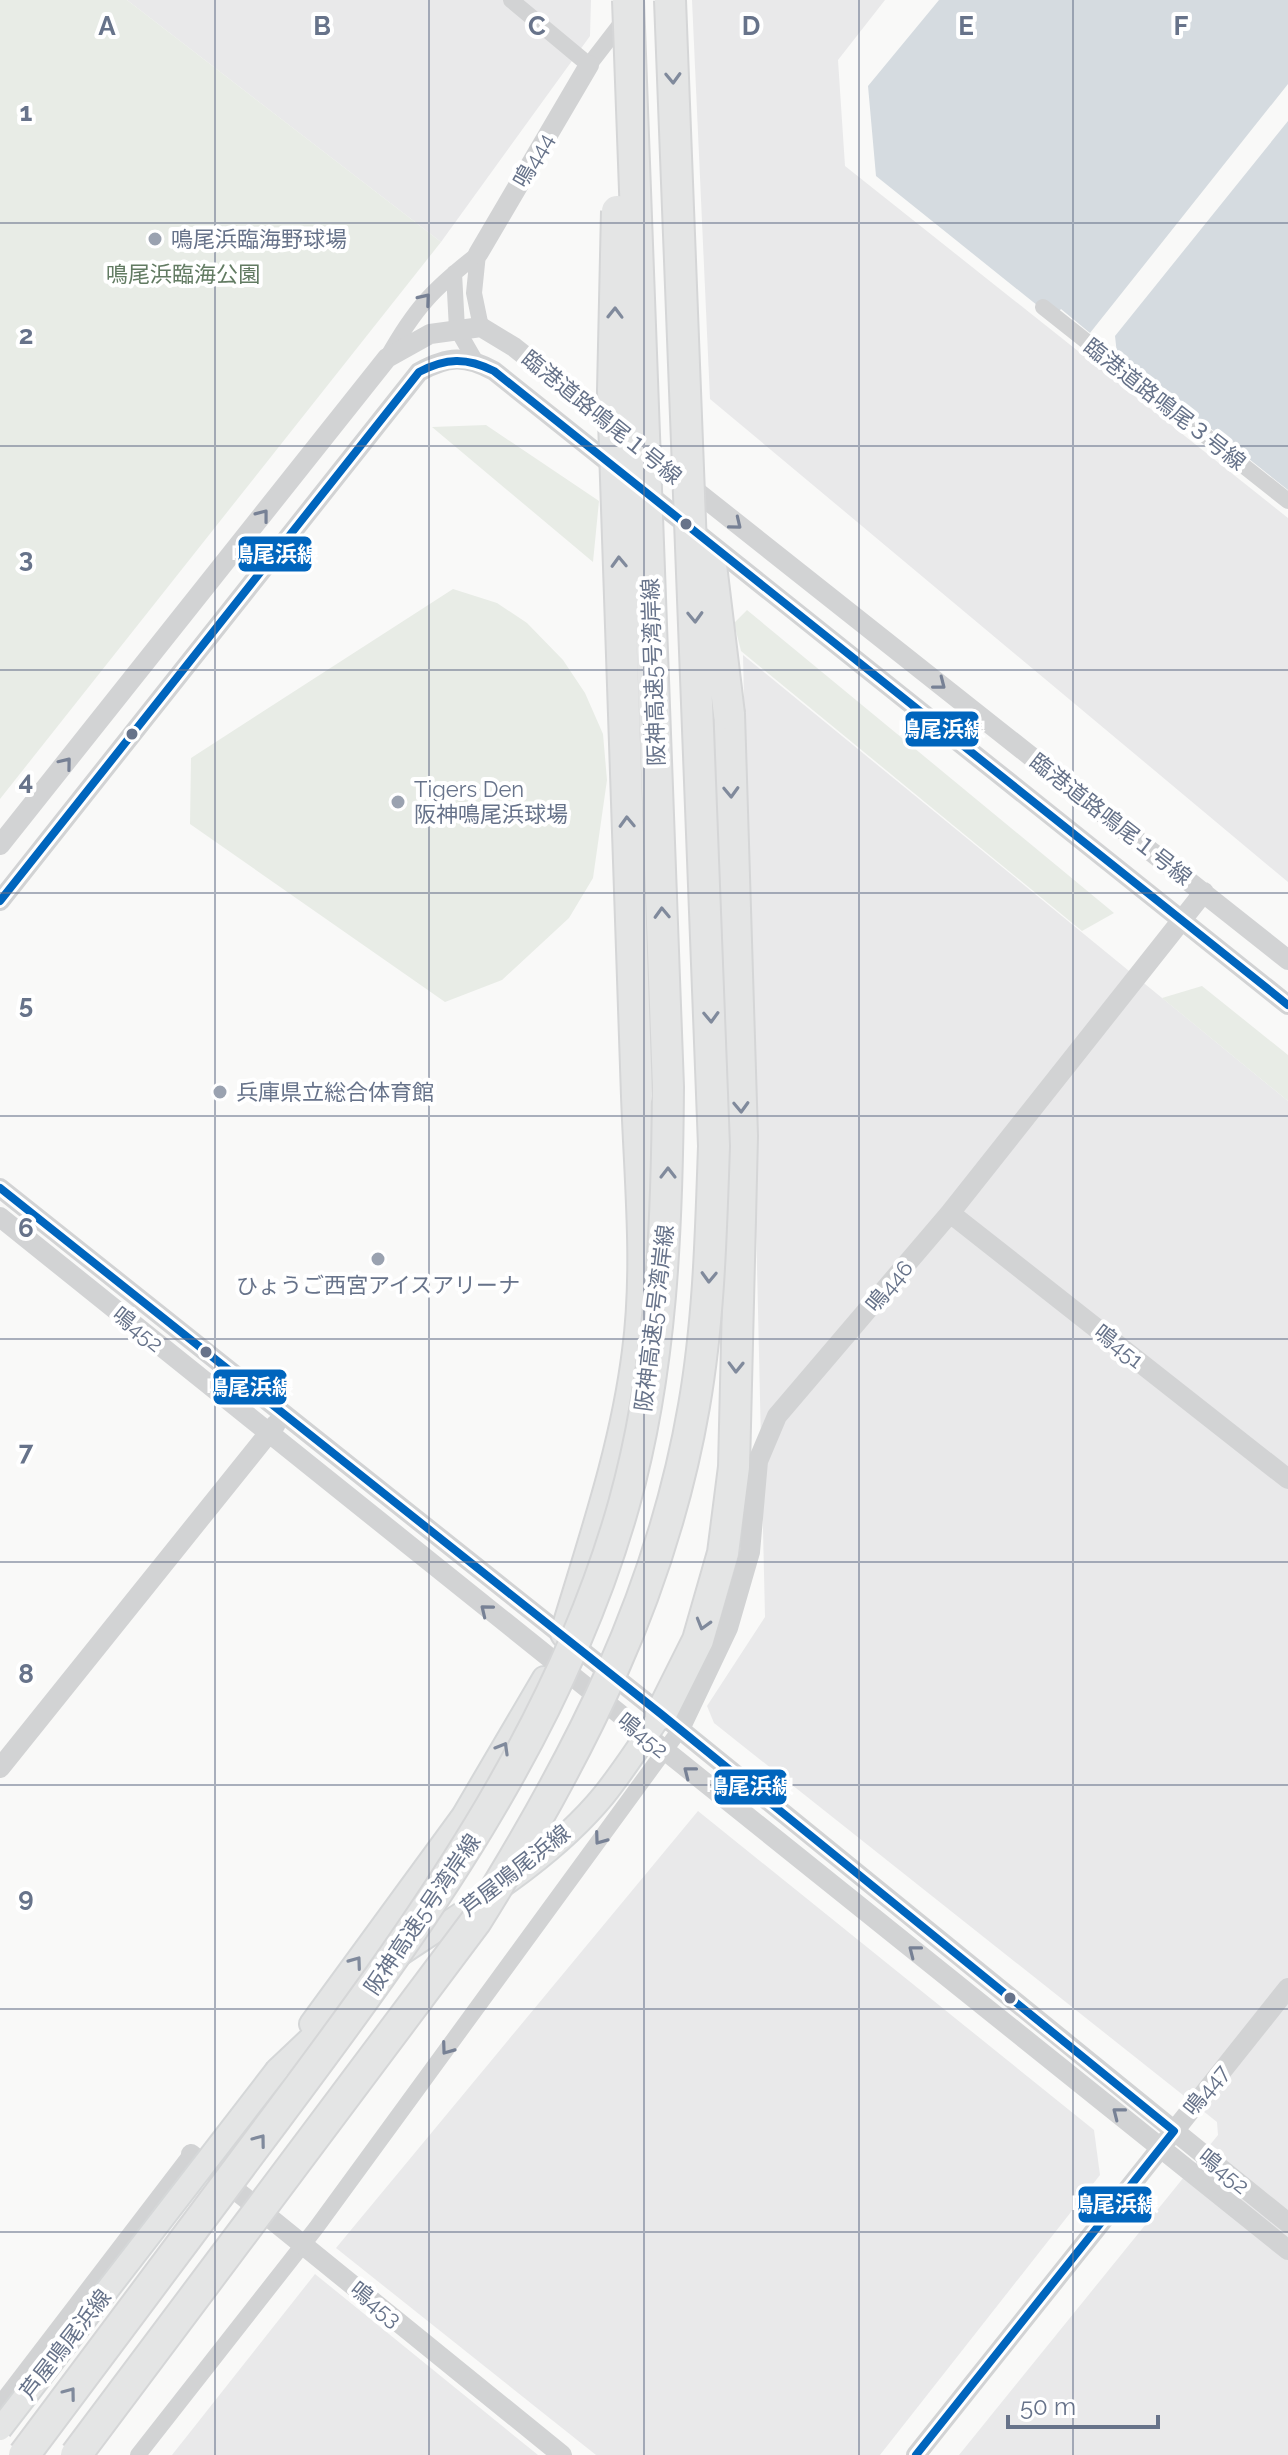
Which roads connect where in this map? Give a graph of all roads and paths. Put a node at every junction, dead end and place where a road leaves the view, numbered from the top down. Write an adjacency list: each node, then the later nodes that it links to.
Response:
1 (511, 0): 6 (street)
2 (616, 0): 28 (highway, one-way to 2, bridge)
3 (628, 0): 41 (highway, 阪神高速5号湾岸線, one-way to 3, bridge)
4 (639, 0): 6 (street, 鳴444)
5 (670, 0): 11 (highway, 阪神高速5号湾岸線, one-way to 11, bridge)
6 (589, 65): 7 (street, 鳴444)
7 (478, 254): 8 (street); 10 (street)
8 (454, 273): 12 (street); 13 (street, one-way to 8)
9 (1043, 307): 15 (street, 臨港道路鳴尾３号線)
10 (481, 327): 12 (street); 17 (street, 臨港道路鳴尾１号線, one-way to 17)
11 (683, 328): 29 (highway, one-way to 29, bridge); 42 (highway, 阪神高速5号湾岸線, one-way to 42, bridge)
12 (457, 329): 13 (street); 14 (street)
13 (387, 358): 16 (street, one-way to 13)
14 (476, 362): 18 (street); 19 (street, 臨港道路鳴尾１号線)
15 (1288, 501)
16 (0, 845)
17 (1204, 892): 19 (street, 鳴446); 20 (street, 臨港道路鳴尾１号線)
18 (0, 901)
19 (1182, 920): 21 (street, 臨港道路鳴尾１号線); 23 (street, 鳴446)
20 (1288, 960)
21 (1288, 1005)
22 (0, 1188): 25 (street, 鳴452)
23 (950, 1213): 27 (street, 鳴451); 29 (street, 鳴446)
24 (0, 1217): 26 (street, 鳴452)
25 (283, 1414): 26 (street); 28 (street, 鳴452)
26 (268, 1434): 28 (street, 鳴452, one-way to 26); 30 (street)
27 (1288, 1479)
28 (559, 1651): 29 (street, 鳴452); 32 (main road, 芦屋鳴尾浜線, one-way to 28)
29 (662, 1734): 32 (main road, 芦屋鳴尾浜線); 33 (street, 鳴452); 34 (street, 鳴452, one-way to 29); 37 (street, one-way to 37)
30 (0, 1768)
31 (1288, 1988): 33 (street, 鳴447)
32 (277, 2070): 40 (main road, 芦屋鳴尾浜線, bridge)
33 (1174, 2131): 34 (street, 鳴447); 36 (street, 鳴452)
34 (1160, 2147): 38 (street, 鳴452); 45 (street, 鳴447)
35 (191, 2154): 37 (street, 鳴453); 39 (street)
36 (1288, 2223)
37 (302, 2244): 43 (street); 44 (street, 鳴453)
38 (1288, 2250)
39 (0, 2404)
40 (0, 2429)
41 (24, 2455)
42 (76, 2455)
43 (138, 2455)
44 (562, 2455)
45 (916, 2455)

